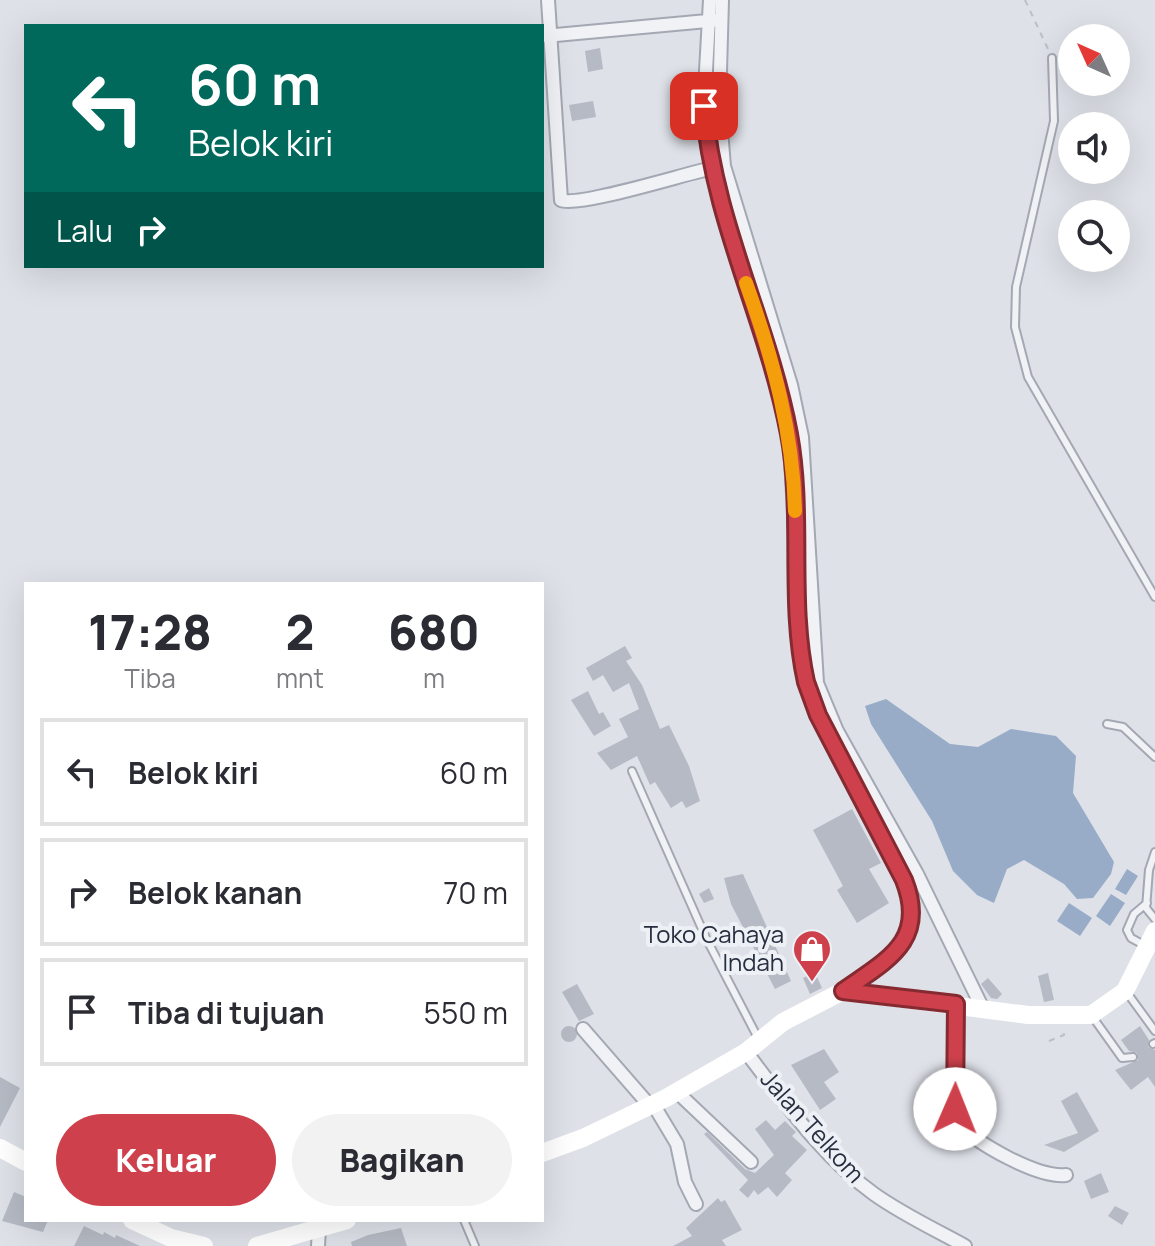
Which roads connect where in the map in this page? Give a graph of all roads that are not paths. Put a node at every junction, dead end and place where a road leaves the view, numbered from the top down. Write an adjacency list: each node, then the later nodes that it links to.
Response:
1 (548, 0): 5 (street)
2 (710, 0): 4 (street)
3 (722, 0): 4 (street)
4 (715, 20): 5 (street); 7 (street)
5 (546, 36): 7 (street)
6 (1052, 58): 8 (lane)
7 (718, 167): 14 (street); 15 (street)
8 (1155, 597)
9 (1107, 724): 10 (lane)
10 (1155, 757)
11 (632, 771): 25 (lane)
12 (1155, 852): 13 (lane)
13 (1147, 903): 16 (lane); 17 (lane)
14 (931, 905): 15 (street); 21 (street)
15 (913, 915): 18 (street)
16 (1155, 919)
17 (1151, 939): 19 (main road)
18 (843, 991): 20 (main road); 25 (main road)
19 (1125, 991): 22 (main road); 24 (lane)
20 (956, 1004): 21 (main road); 33 (street)
21 (982, 1007): 22 (main road)
22 (1091, 1015): 26 (lane)
23 (583, 1029): 28 (street)
24 (1155, 1031)
25 (752, 1046): 27 (main road); 43 (street, Jalan Telkom)
26 (1133, 1057)
27 (677, 1092): 28 (main road); 32 (street)
28 (652, 1105): 30 (main road); 34 (street)
29 (0, 1148): 31 (main road)
30 (544, 1152)
31 (24, 1161)
32 (751, 1162)
33 (1066, 1175)
34 (696, 1204)
35 (135, 1222): 39 (main road)
36 (344, 1222): 38 (main road)
37 (465, 1222): 42 (lane)
38 (319, 1237): 41 (main road)
39 (168, 1242): 40 (main road)
40 (204, 1246)
41 (257, 1246)
42 (475, 1246)
43 (965, 1246)

